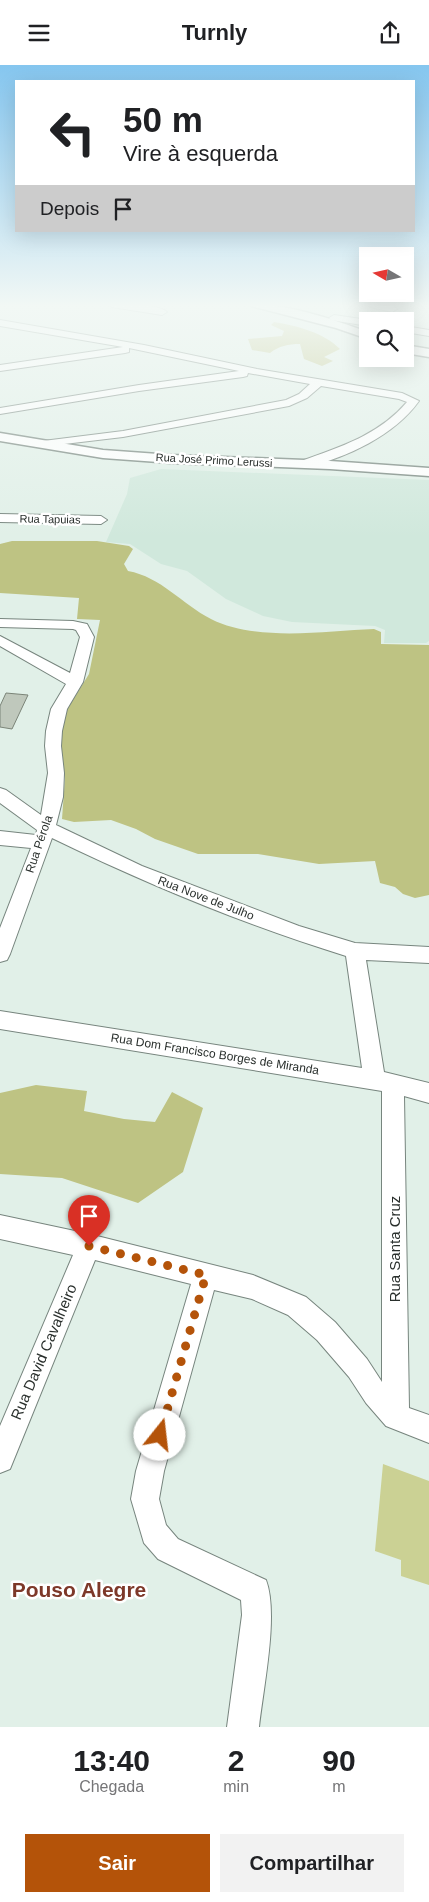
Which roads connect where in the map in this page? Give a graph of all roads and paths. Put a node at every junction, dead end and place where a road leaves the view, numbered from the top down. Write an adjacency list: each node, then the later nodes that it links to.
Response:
1 (181, 382): 5 (street)
2 (310, 382): 3 (street)
3 (318, 383): 4 (street); 7 (street)
4 (414, 401): 8 (street)
5 (0, 411)
6 (0, 437): 7 (street, Rua José Primo Lerussi)
7 (39, 444): 8 (street, Rua José Primo Lerussi)
8 (305, 464): 9 (street, Rua José Primo Lerussi)
9 (429, 472)
10 (0, 518): 11 (street, Rua Tapuias)
11 (101, 520)
12 (0, 623): 13 (street)
13 (73, 625): 15 (street, Rua Pérola)
14 (0, 640): 15 (street)
15 (75, 682): 17 (street, Rua Pérola)
16 (0, 794): 17 (street, Rua Nove de Julho)
17 (44, 835): 18 (street); 19 (street, Rua Nove de Julho); 20 (street, Rua Pérola)
18 (0, 838)
19 (355, 951): 21 (street, Rua Nove de Julho); 23 (street, Rua Santa Cruz)
20 (0, 954)
21 (429, 955)
22 (0, 1020): 23 (street, Rua Dom Francisco Borges de Miranda)
23 (384, 1081): 24 (street, Rua Dom Francisco Borges de Miranda); 28 (street, Rua Santa Cruz)
24 (429, 1093)
25 (0, 1227): 26 (street)
26 (89, 1246): 27 (street); 30 (street, Rua David Cavalheiro)
27 (206, 1275): 28 (street); 31 (street)
28 (396, 1416): 29 (street)
29 (429, 1429)
30 (0, 1459)
31 (243, 1727)

